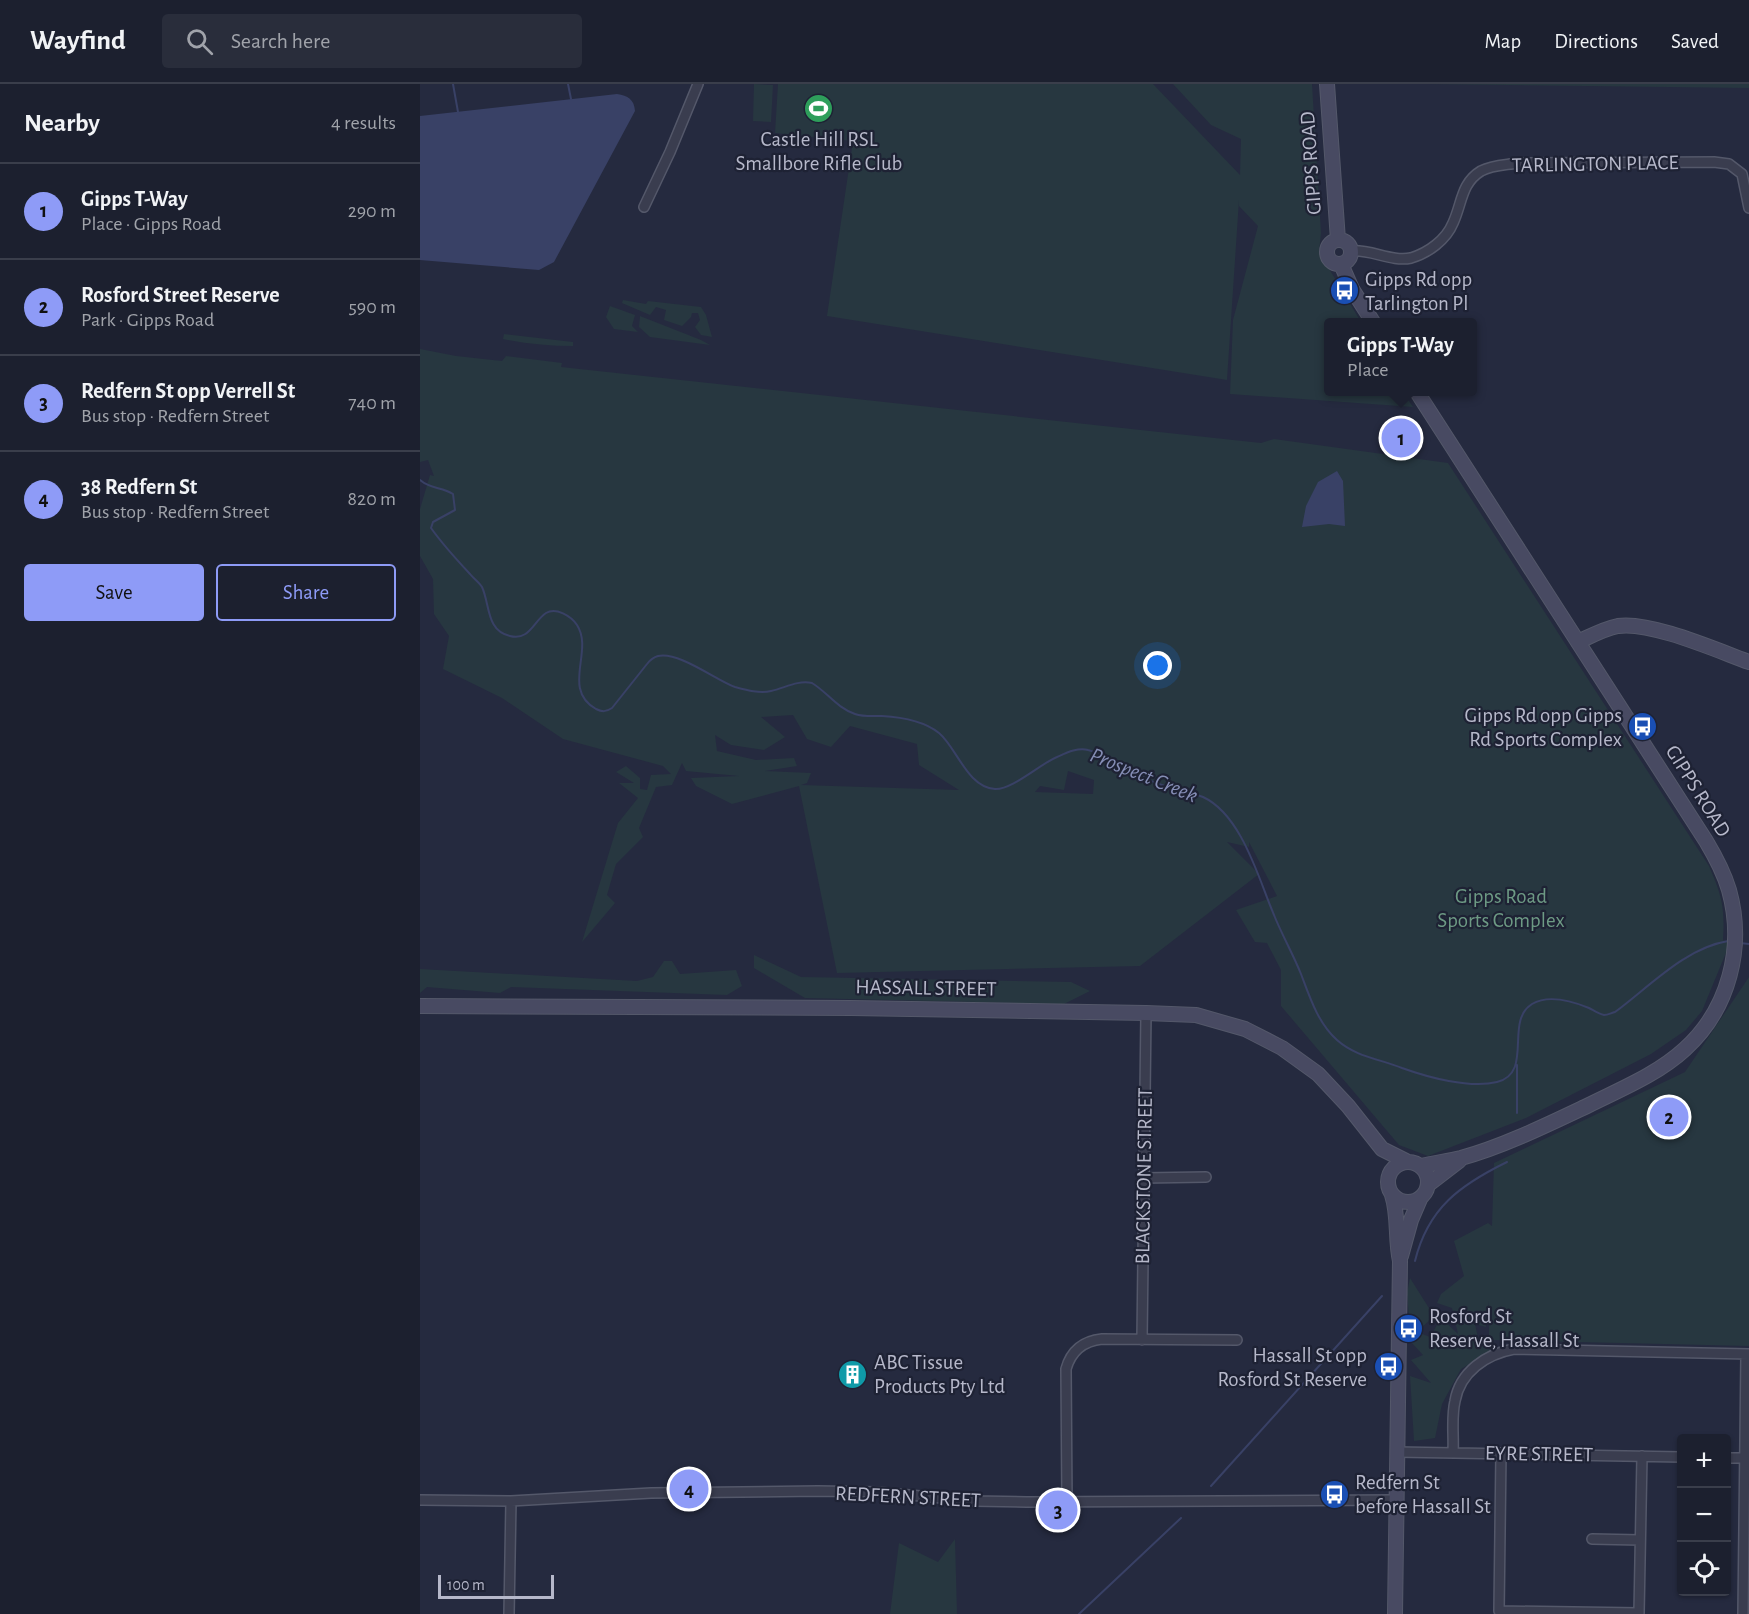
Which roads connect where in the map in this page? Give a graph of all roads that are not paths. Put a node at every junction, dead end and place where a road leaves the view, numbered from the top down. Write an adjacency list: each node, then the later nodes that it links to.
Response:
1 (698, 84): 3 (street)
2 (1327, 84): 5 (main road, GIPPS ROAD)
3 (644, 207)
4 (1749, 208): 6 (street, TARLINGTON PLACE)
5 (1338, 240): 6 (main road); 7 (main road)
6 (1351, 251): 7 (main road)
7 (1341, 264): 8 (main road)
8 (1370, 318)
9 (1420, 396): 10 (main road, GIPPS ROAD)
10 (1578, 642): 11 (main road); 15 (main road, GIPPS ROAD)
11 (1749, 662)
12 (420, 1006): 13 (main road, HASSALL STREET)
13 (1146, 1012): 14 (main road, HASSALL STREET); 20 (street, BLACKSTONE STREET)
14 (1382, 1149): 16 (main road, HASSALL STREET); 18 (main road, HASSALL STREET)
15 (1463, 1157): 17 (main road, GIPPS ROAD); 21 (main road, GIPPS ROAD)
16 (1406, 1161): 17 (main road); 18 (main road)
17 (1421, 1166): 21 (main road)
18 (1389, 1174): 22 (main road)
19 (1206, 1177): 20 (street)
20 (1144, 1178): 25 (street, BLACKSTONE STREET)
21 (1429, 1184): 23 (main road)
22 (1392, 1195): 23 (main road); 24 (main road)
23 (1420, 1198): 24 (main road)
24 (1400, 1261): 28 (main road)
25 (1142, 1340): 26 (street); 38 (street)
26 (1237, 1340)
27 (1747, 1354): 29 (street); 34 (street)
28 (1397, 1452): 29 (street, EYRE STREET); 36 (main road)
29 (1454, 1453): 30 (street, EYRE STREET)
30 (1501, 1454): 31 (street, EYRE STREET); 40 (street)
31 (1642, 1456): 32 (street, EYRE STREET); 40 (street)
32 (1677, 1457)
33 (1731, 1458): 34 (street)
34 (1747, 1458): 43 (street)
35 (420, 1500): 37 (street, REDFERN STREET)
36 (1396, 1500): 38 (street, REDFERN STREET); 42 (main road)
37 (511, 1501): 38 (street, REDFERN STREET); 41 (street)
38 (1067, 1502)
39 (1592, 1539): 40 (street)
40 (1640, 1540)
41 (509, 1614)
42 (1395, 1614)
43 (1743, 1614)

